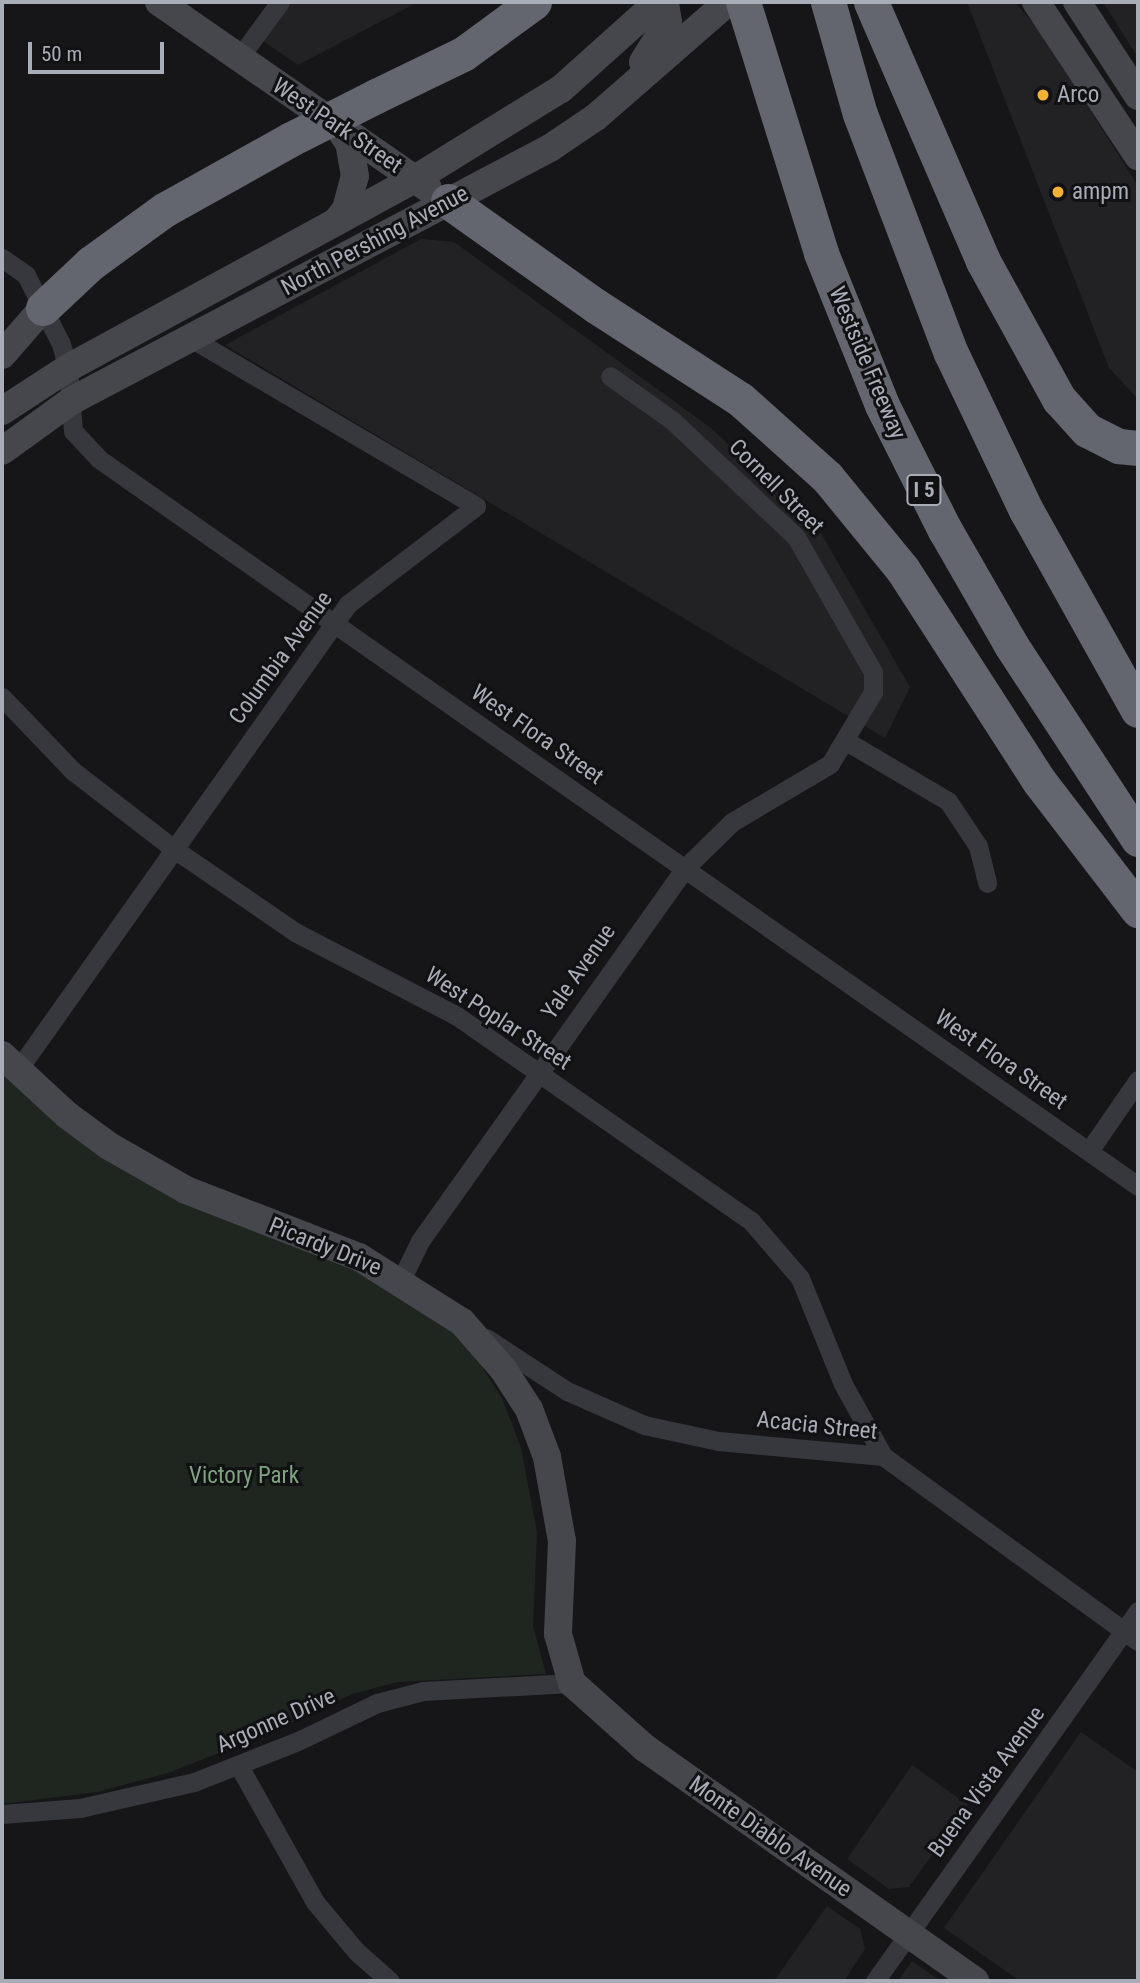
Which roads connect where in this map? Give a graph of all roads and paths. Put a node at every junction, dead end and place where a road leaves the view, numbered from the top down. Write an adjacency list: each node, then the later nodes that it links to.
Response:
1 (159, 2): 12 (main road, West Park Street)
2 (280, 2): 12 (street)
3 (534, 2): 22 (highway, bridge)
4 (658, 2): 17 (main road, North Pershing Avenue)
5 (666, 2): 13 (main road)
6 (728, 2): 13 (main road, North Pershing Avenue)
7 (743, 2): 35 (highway, Westside Freeway / I 5)
8 (828, 2): 33 (highway)
9 (872, 2): 29 (highway)
10 (1036, 2): 16 (main road)
11 (1077, 2): 14 (main road)
12 (239, 58): 15 (main road, West Park Street)
13 (626, 92): 18 (main road, North Pershing Avenue)
14 (1138, 96)
15 (339, 128): 17 (main road, West Park Street); 19 (main road)
16 (1137, 153)
17 (415, 179): 18 (main road, West Park Street); 19 (main road, North Pershing Avenue)
18 (448, 201): 23 (main road, North Pershing Avenue); 39 (highway)
19 (335, 222): 20 (main road, North Pershing Avenue)
20 (299, 242): 23 (main road); 25 (main road, North Pershing Avenue)
21 (2, 258): 22 (street, West Flora Street)
22 (43, 308): 24 (main road); 25 (street, West Flora Street)
23 (192, 339): 27 (main road, North Pershing Avenue); 31 (street, Columbia Avenue)
24 (2, 355)
25 (68, 368): 27 (street, West Flora Street); 28 (main road, North Pershing Avenue)
26 (610, 376): 34 (street, Cornell Street)
27 (71, 401): 30 (main road, North Pershing Avenue); 31 (street, West Flora Street)
28 (2, 411)
29 (1138, 448)
30 (2, 451)
31 (332, 625): 36 (street, Columbia Avenue); 37 (street, West Flora Street)
32 (2, 697): 36 (street, West Poplar Street)
33 (1138, 710)
34 (846, 741): 37 (street, Yale Avenue); 38 (street)
35 (1138, 839)
36 (174, 849): 40 (street, Columbia Avenue); 41 (street, West Poplar Street)
37 (684, 869): 41 (street, Yale Avenue); 43 (street, West Flora Street)
38 (987, 883)
39 (1138, 910)
40 (9, 1063): 45 (main road, Picardy Drive)
41 (537, 1074): 45 (street, Yale Avenue); 47 (street, West Poplar Street)
42 (1138, 1080): 43 (street)
43 (1089, 1151): 44 (street, West Flora Street)
44 (1138, 1186)
45 (401, 1280): 46 (main road, Picardy Drive)
46 (462, 1322): 47 (street, Acacia Street); 50 (main road, Picardy Drive)
47 (883, 1456): 49 (street, Acacia Street)
48 (1138, 1612): 49 (street, Buena Vista Avenue)
49 (1131, 1636): 53 (street, Buena Vista Avenue)
50 (572, 1683): 51 (street, Argonne Drive); 53 (main road, Monte Diablo Avenue)
51 (239, 1766): 52 (street, Argonne Drive); 54 (street)
52 (2, 1814)
53 (908, 1934): 55 (street, Buena Vista Avenue); 56 (main road, Monte Diablo Avenue)
54 (390, 1981)
55 (875, 1981)
56 (975, 1981)

